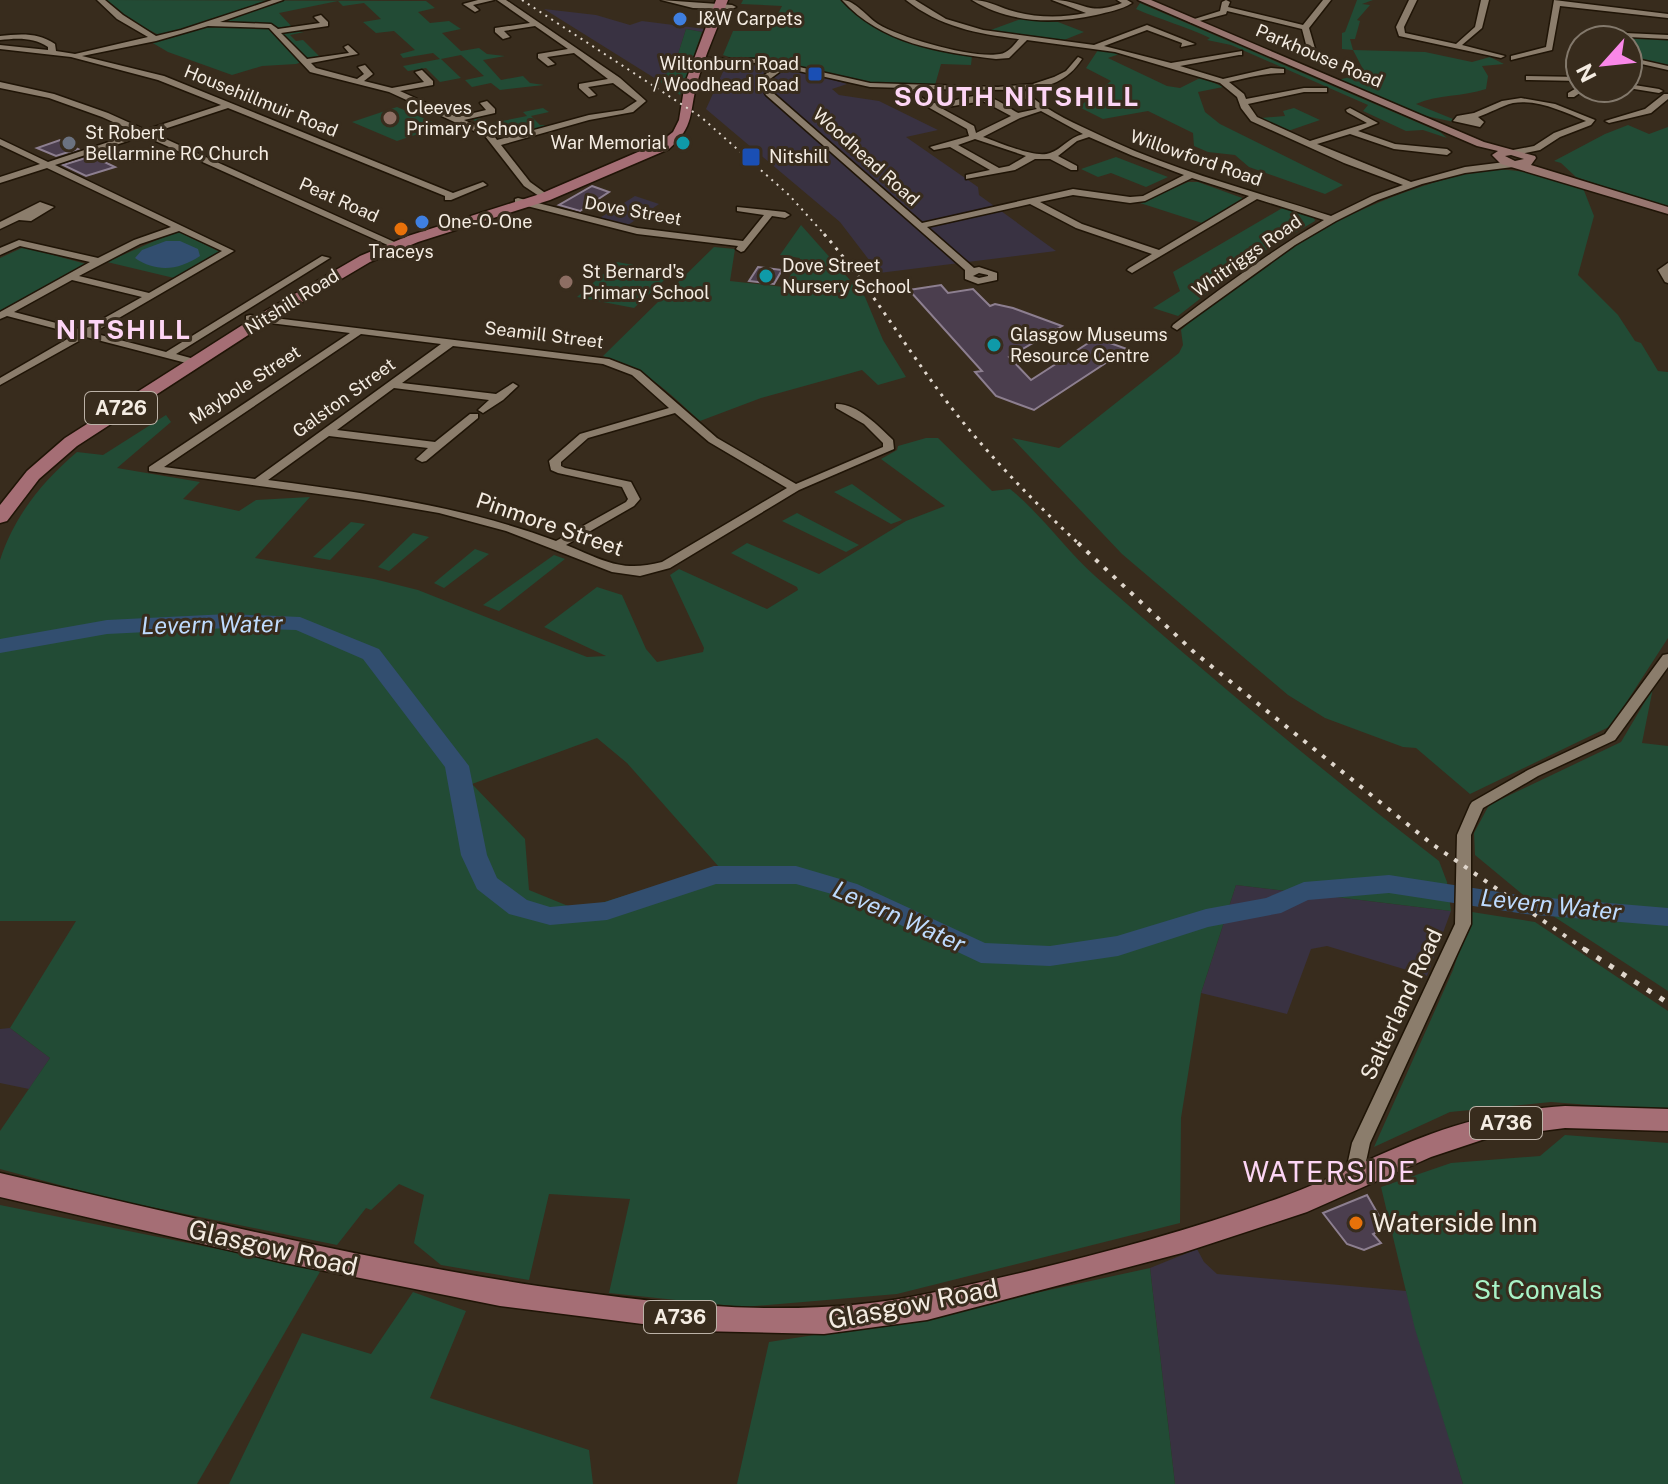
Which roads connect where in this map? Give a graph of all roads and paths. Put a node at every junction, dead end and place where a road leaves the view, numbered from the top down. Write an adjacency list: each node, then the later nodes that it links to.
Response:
1 (101, 0): 34 (street)
2 (279, 0): 24 (street)
3 (490, 0): 18 (street)
4 (501, 0): 20 (street)
5 (665, 0): 16 (street)
6 (846, 0): 33 (street)
7 (910, 0): 33 (street)
8 (976, 0): 19 (street)
9 (1056, 0): 19 (street)
10 (1121, 0): 19 (street)
11 (1143, 0): 23 (main road, Parkhouse Road)
12 (1327, 0): 27 (street)
13 (1413, 0): 36 (street)
14 (1485, 0): 36 (street)
15 (1558, 2): 21 (street); 49 (street)
16 (727, 3): 47 (main road, Nitshill Road / A726); 48 (main road, Nitshill Road / A726)
17 (1226, 4): 23 (street); 27 (street)
18 (475, 10)
19 (1094, 13)
20 (523, 16): 25 (street); 26 (street)
21 (1668, 16)
22 (318, 17): 28 (street)
23 (1192, 21): 99 (main road, Parkhouse Road)
24 (209, 24): 28 (street); 34 (street)
25 (534, 24): 26 (street); 41 (street)
26 (517, 27): 30 (street)
27 (1305, 28): 40 (street)
28 (277, 31): 50 (street)
29 (1644, 34): 31 (street)
30 (506, 37)
31 (1668, 37)
32 (0, 38): 42 (street, Househillmuir Road)
33 (1025, 38): 37 (street)
34 (156, 39): 44 (street)
35 (1202, 42): 37 (street)
36 (1459, 44): 49 (street)
37 (1097, 46): 55 (street)
38 (0, 47): 42 (street, Househillmuir Road)
39 (348, 47): 45 (street)
40 (1297, 48)
41 (575, 50): 52 (street); 57 (street)
42 (52, 53): 44 (street, Househillmuir Road)
43 (1239, 53): 55 (street)
44 (71, 55): 79 (street, Househillmuir Road)
45 (334, 57): 50 (street); 54 (street)
46 (1078, 59): 69 (street)
47 (699, 60): 48 (street); 75 (main road, Nitshill Road / A726)
48 (714, 60): 53 (street); 75 (main road, Nitshill Road / A726)
49 (1513, 60): 62 (street)
50 (303, 62): 66 (street)
51 (1644, 63): 58 (street)
52 (551, 64)
53 (785, 64): 68 (street); 127 (street, Woodhead Road)
54 (328, 65)
55 (1166, 66): 65 (street)
56 (362, 67): 66 (street)
57 (600, 68): 59 (street); 64 (street)
58 (1668, 68)
59 (589, 70)
60 (1281, 71): 65 (street)
61 (419, 72): 71 (street)
62 (1529, 78): 63 (street); 76 (street)
63 (1564, 79)
64 (617, 80): 74 (street); 96 (street)
65 (1223, 81): 77 (street)
66 (357, 82): 71 (street)
67 (0, 87): 92 (street, Peat Road)
68 (908, 87): 69 (street); 80 (street)
69 (1017, 88): 93 (street, Willowford Road)
70 (1644, 89): 73 (street)
71 (392, 90): 86 (street)
72 (1324, 90): 77 (street)
73 (1666, 93): 89 (street)
74 (592, 95)
75 (691, 95): 118 (main road, Nitshill Road / A726)
76 (1523, 100): 87 (street); 89 (street)
77 (1245, 102): 98 (street)
78 (484, 103): 86 (street)
79 (229, 105): 92 (street); 115 (street, Househillmuir Road)
80 (932, 107): 85 (street); 88 (street)
81 (1350, 110): 84 (street)
82 (1037, 111): 85 (street)
83 (1376, 112): 84 (street)
84 (1363, 115): 91 (street)
85 (1017, 116): 90 (street)
86 (457, 119): 96 (street)
87 (1475, 119)
88 (967, 124): 90 (street); 94 (street)
89 (1592, 124): 105 (street, Whitriggs Road); 106 (street)
90 (992, 129): 94 (street)
91 (1350, 131): 98 (street); 101 (street)
92 (138, 134): 107 (street); 131 (street, Peat Road)
93 (1090, 134): 103 (street); 112 (street, Willowford Road)
94 (973, 136): 97 (street); 102 (street)
95 (0, 142): 107 (street)
96 (497, 143): 118 (street)
97 (951, 144): 100 (street); 110 (street)
98 (1309, 144): 116 (street)
99 (1481, 144): 104 (main road, Parkhouse Road); 105 (main road, Parkhouse Road)
100 (934, 147)
101 (1447, 152)
102 (1033, 156): 103 (street); 110 (street)
103 (1052, 156): 109 (street)
104 (1497, 156): 105 (main road, Parkhouse Road); 108 (street, Whitriggs Road)
105 (1514, 158): 106 (main road, Parkhouse Road); 108 (street, Whitriggs Road); 111 (main road, Parkhouse Road)
106 (1531, 159): 111 (main road, Parkhouse Road)
107 (45, 163): 114 (street); 128 (street)
108 (1475, 167): 116 (street, Whitriggs Road)
109 (1074, 168)
110 (998, 171): 113 (street)
111 (1549, 173): 121 (main road, Parkhouse Road)
112 (1190, 176): 117 (street, Willowford Road); 119 (street)
113 (969, 177)
114 (0, 180)
115 (483, 185)
116 (1411, 185): 125 (street, Whitriggs Road)
117 (1256, 196): 125 (street, Willowford Road); 133 (street)
118 (531, 199): 122 (street, Dove Street); 131 (main road, Nitshill Road / A726)
119 (1031, 201): 127 (street); 133 (street)
120 (740, 209): 122 (street)
121 (1668, 211)
122 (770, 213): 123 (street)
123 (785, 215)
124 (18, 217): 126 (street)
125 (1330, 219): 144 (street, Whitriggs Road)
126 (0, 226)
127 (920, 226): 138 (street, Woodhead Road)
128 (180, 227): 135 (street); 141 (street)
129 (0, 238): 130 (street)
130 (19, 243): 132 (street); 135 (street)
131 (386, 245): 143 (main road, Nitshill Road / A726)
132 (0, 252)
133 (1159, 253): 137 (street)
134 (325, 258): 148 (street)
135 (99, 261): 139 (street)
136 (1668, 266): 140 (street)
137 (1132, 270)
138 (972, 271)
139 (72, 277): 141 (street); 142 (street)
140 (1668, 280)
141 (151, 296): 146 (street)
142 (2, 314): 146 (street)
143 (255, 319): 145 (street, Seamill Street); 148 (main road, Nitshill Road / A726)
144 (1177, 327)
145 (358, 332): 147 (street, Seamill Street); 160 (street, Maybole Street)
146 (85, 334): 148 (street); 149 (street)
147 (451, 342): 150 (street, Galston Street); 154 (street, Seamill Street)
148 (182, 359): 163 (main road, Nitshill Road / A726); 164 (main road, Nitshill Road / A726)
149 (0, 382)
150 (393, 385): 152 (street); 157 (street, Galston Street)
151 (513, 386): 152 (street)
152 (499, 398): 155 (street)
153 (840, 406): 162 (street, Pinmore Street)
154 (676, 409): 162 (street, Seamill Street); 165 (street)
155 (461, 427): 156 (street); 158 (street)
156 (477, 431)
157 (327, 432): 158 (street); 161 (street, Galston Street)
158 (437, 446): 159 (street)
159 (422, 459)
160 (153, 469): 161 (street, Pinmore Street)
161 (257, 483): 165 (street, Pinmore Street)
162 (795, 488): 165 (street, Pinmore Street)
163 (0, 493)
164 (0, 517)
165 (558, 545)
166 (1668, 658): 168 (street, Salterland Road)
167 (1668, 1120): 168 (main road, Glasgow Road / A736)
168 (1353, 1180): 169 (main road, Glasgow Road / A736)
169 (0, 1185)

